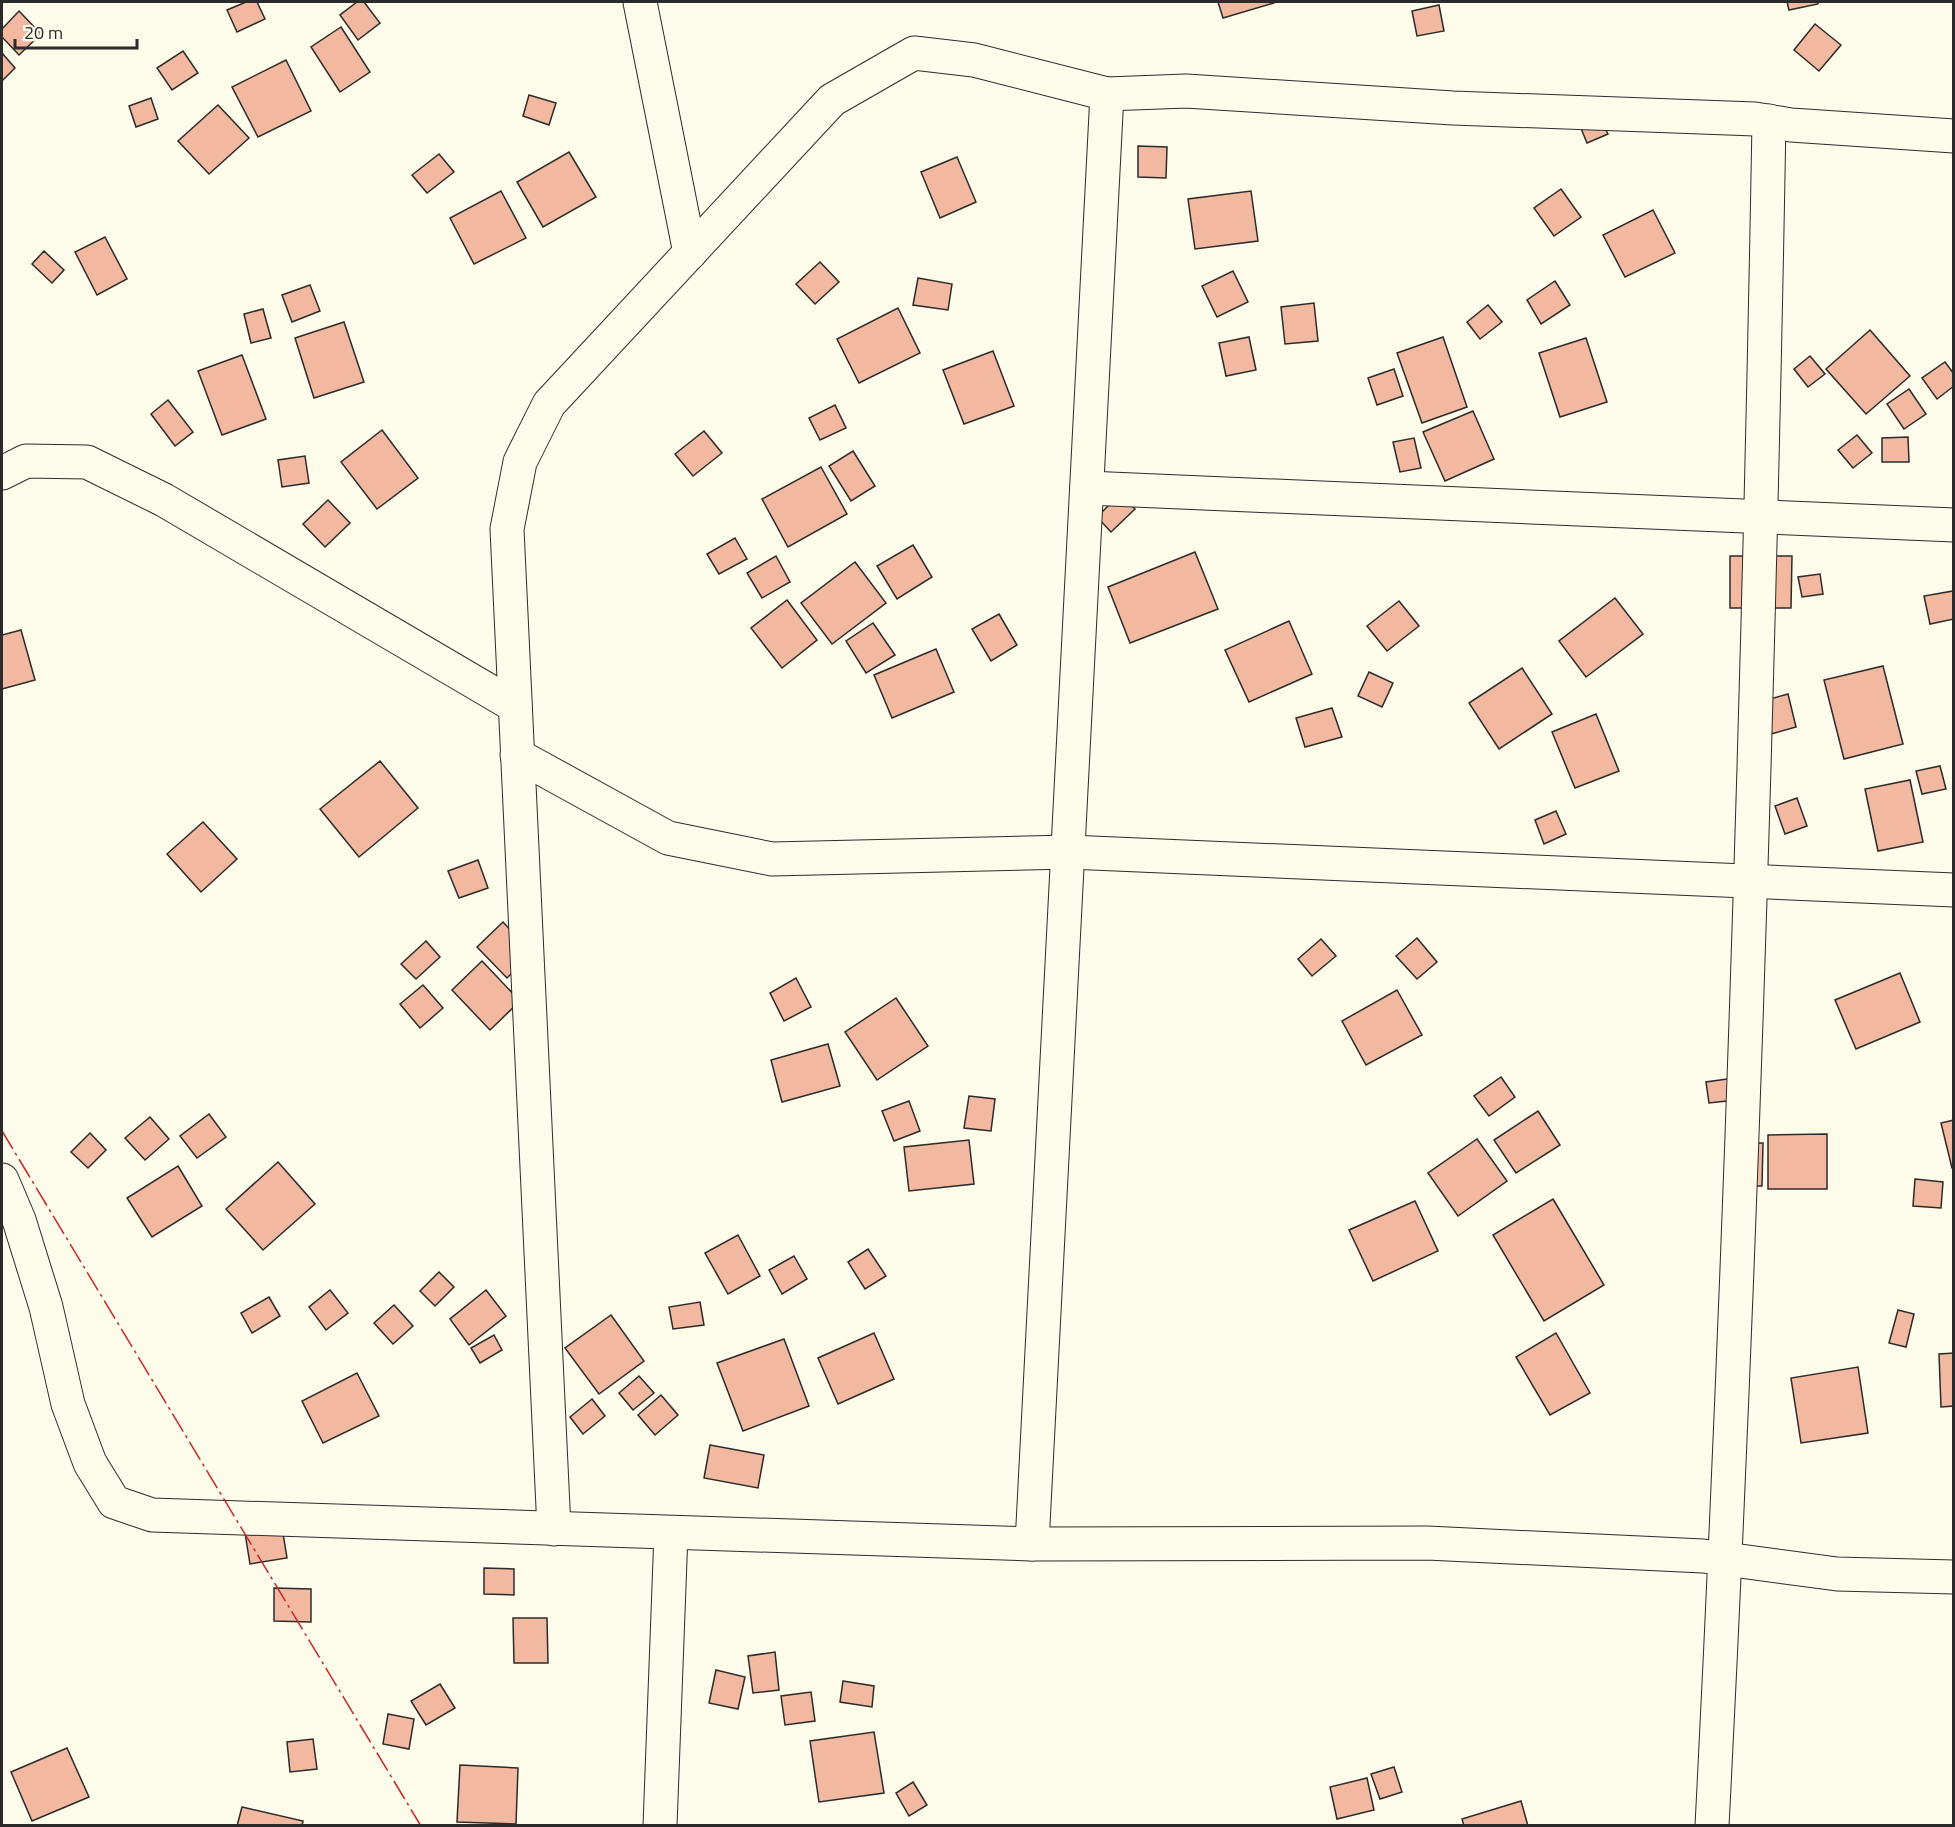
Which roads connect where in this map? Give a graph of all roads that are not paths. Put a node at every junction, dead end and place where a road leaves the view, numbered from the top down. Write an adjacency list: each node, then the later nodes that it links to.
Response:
1 (640, 2): 5 (street)
2 (1107, 94): 3 (street); 5 (street); 7 (street)
3 (1769, 121): 4 (street); 8 (street)
4 (1953, 136)
5 (690, 253): 10 (street)
6 (2, 473): 10 (street)
7 (1087, 488): 8 (street); 12 (street)
8 (1762, 516): 9 (street); 13 (street)
9 (1953, 525)
10 (515, 706): 11 (street)
11 (517, 755): 12 (street); 16 (street)
12 (1069, 852): 13 (street); 18 (street)
13 (1752, 881): 14 (street); 19 (street)
14 (1953, 890)
15 (2, 1180): 16 (street)
16 (554, 1529): 17 (street)
17 (672, 1533): 18 (street); 21 (street)
18 (1032, 1544): 19 (street)
19 (1726, 1559): 20 (street); 22 (street)
20 (1953, 1577)
21 (660, 1826)
22 (1712, 1826)

